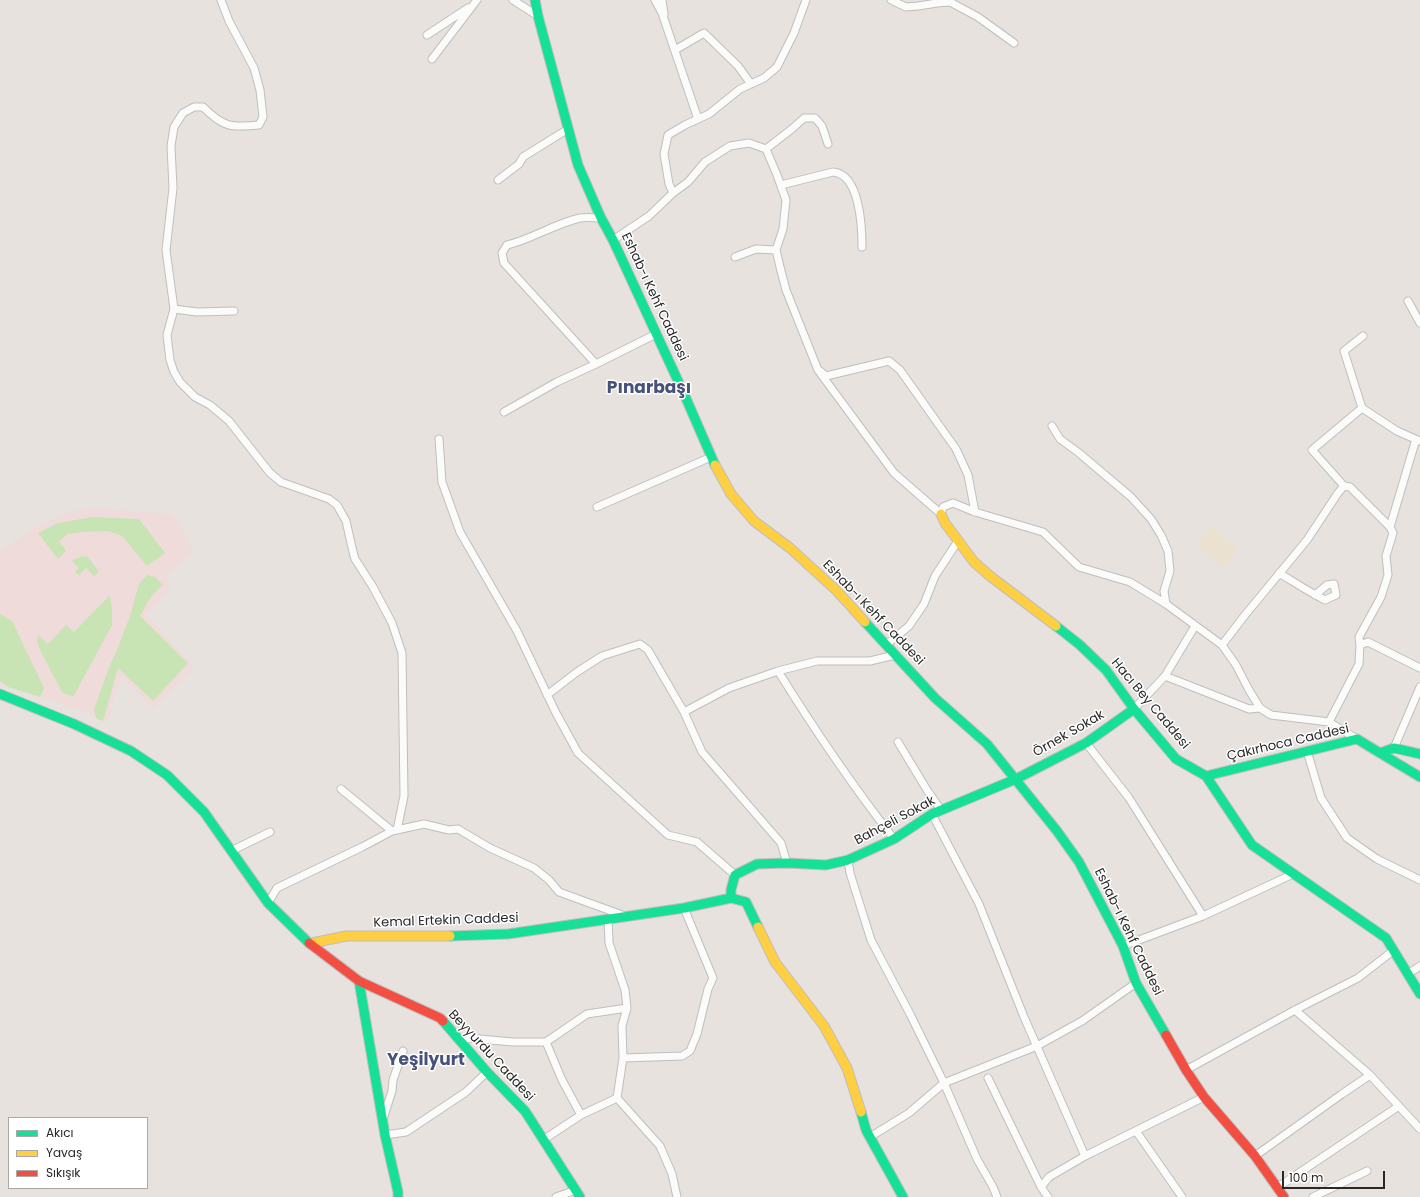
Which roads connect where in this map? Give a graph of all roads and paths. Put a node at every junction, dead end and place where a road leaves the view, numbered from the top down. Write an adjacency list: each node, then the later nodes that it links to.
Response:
1 (221, 0): 29 (street)
2 (513, 0): 9 (street)
3 (535, 0): 9 (street, Eshab-ı Kehf Caddesi)
4 (655, 0): 10 (street)
5 (662, 0): 10 (street)
6 (806, 0): 15 (street)
7 (891, 0): 12 (street)
8 (475, 2): 11 (street); 14 (street)
9 (538, 16): 17 (street, Eshab-ı Kehf Caddesi)
10 (665, 22): 13 (street)
11 (427, 35)
12 (1014, 44)
13 (674, 50): 15 (street); 16 (street)
14 (432, 59)
15 (751, 84): 16 (street)
16 (698, 119): 22 (street)
17 (568, 129): 20 (street); 23 (street, Eshab-ı Kehf Caddesi)
18 (828, 144): 19 (street)
19 (766, 149): 21 (street); 22 (street)
20 (498, 180)
21 (781, 185): 25 (street); 26 (street)
22 (673, 193): 24 (street)
23 (601, 218): 24 (street, Eshab-ı Kehf Caddesi); 34 (street)
24 (613, 240): 32 (street, Eshab-ı Kehf Caddesi)
25 (862, 247)
26 (776, 250): 27 (street); 35 (street)
27 (735, 257)
28 (1408, 301): 31 (street)
29 (174, 309): 30 (street); 78 (street)
30 (234, 311)
31 (1420, 323)
32 (656, 334): 34 (street); 41 (street, Eshab-ı Kehf Caddesi)
33 (1363, 336): 36 (street)
34 (596, 364): 37 (street)
35 (818, 370): 44 (street); 45 (street)
36 (1362, 408): 40 (street); 42 (street)
37 (504, 412)
38 (1052, 426): 50 (street)
39 (439, 439): 61 (street)
40 (1418, 440): 46 (street)
41 (711, 457): 43 (street); 52 (street, Eshab-ı Kehf Caddesi)
42 (1344, 486): 46 (street); 48 (street)
43 (597, 507)
44 (976, 512): 45 (street); 50 (street)
45 (941, 514): 47 (street, Hacı Bey Caddesi)
46 (1390, 527): 53 (street)
47 (958, 541): 52 (street); 63 (street, Hacı Bey Caddesi)
48 (1279, 573): 49 (street); 54 (street)
49 (1315, 595): 49 (street)
50 (1166, 604): 51 (street)
51 (1195, 626): 54 (street); 58 (street)
52 (886, 645): 55 (street, Eshab-ı Kehf Caddesi)
53 (1360, 645): 56 (street); 65 (street)
54 (1222, 646): 62 (street)
55 (895, 655): 57 (street); 75 (street, Eshab-ı Kehf Caddesi)
56 (1420, 668)
57 (778, 671): 64 (street); 80 (street)
58 (1165, 676): 62 (street); 63 (street)
59 (1420, 687): 69 (street)
60 (0, 694): 81 (street)
61 (547, 695): 64 (street); 85 (street)
62 (1260, 708): 65 (street)
63 (1134, 709): 68 (street, Örnek Sokak); 73 (street, Hacı Bey Caddesi)
64 (684, 712): 83 (street)
65 (1329, 722): 66 (street)
66 (1357, 739): 70 (street, Çakırhoca Caddesi); 71 (street, Çakırhoca Caddesi)
67 (898, 742): 77 (street)
68 (1086, 743): 75 (street, Örnek Sokak); 91 (street)
69 (1394, 748): 71 (street); 72 (street)
70 (1307, 751): 73 (street, Çakırhoca Caddesi); 86 (street)
71 (1380, 753): 74 (street, Çakırhoca Caddesi)
72 (1420, 754)
73 (1206, 776): 84 (street, Hacı Bey Caddesi)
74 (1420, 777)
75 (1016, 778): 77 (street, Bahçeli Sokak); 94 (street, Eshab-ı Kehf Caddesi)
76 (340, 789): 78 (street)
77 (936, 812): 80 (street, Bahçeli Sokak); 105 (street)
78 (394, 831): 88 (street); 90 (street)
79 (270, 832): 81 (street)
80 (894, 839): 82 (street, Bahçeli Sokak)
81 (231, 851): 88 (street)
82 (848, 860): 83 (street, Bahçeli Sokak); 112 (street)
83 (787, 863): 85 (street, Bahçeli Sokak)
84 (1293, 874): 91 (street); 95 (street, Hacı Bey Caddesi)
85 (734, 875): 87 (street)
86 (1420, 880)
87 (731, 898): 89 (street, Kemal Ertekin Caddesi); 121 (street)
88 (268, 902): 93 (street)
89 (684, 908): 90 (street, Kemal Ertekin Caddesi); 107 (street)
90 (627, 916): 92 (street, Kemal Ertekin Caddesi)
91 (1203, 916): 94 (street)
92 (608, 919): 93 (street, Kemal Ertekin Caddesi); 101 (street)
93 (309, 943): 98 (street, Beyyurdu Caddesi)
94 (1123, 946): 99 (street, Eshab-ı Kehf Caddesi)
95 (1394, 950): 97 (street, Hacı Bey Caddesi); 102 (street)
96 (1420, 966): 97 (street)
97 (1408, 974): 100 (street, Hacı Bey Caddesi)
98 (359, 981): 103 (street, Beyyurdu Caddesi); 117 (street)
99 (1136, 983): 105 (street); 108 (street, Eshab-ı Kehf Caddesi)
100 (1420, 994)
101 (627, 1008): 104 (street); 107 (street)
102 (1295, 1010): 108 (street); 110 (street)
103 (462, 1042): 104 (street); 109 (street, Beyyurdu Caddesi)
104 (546, 1042): 116 (street)
105 (1037, 1046): 112 (street); 123 (street)
106 (403, 1051): 117 (street)
107 (623, 1058): 114 (street)
108 (1186, 1070): 113 (street, Eshab-ı Kehf Caddesi)
109 (487, 1072): 120 (street); 122 (street, Beyyurdu Caddesi)
110 (1370, 1075): 115 (street); 124 (street)
111 (988, 1078): 126 (street)
112 (944, 1083): 121 (street); 133 (street)
113 (1204, 1097): 119 (street); 124 (street, Eshab-ı Kehf Caddesi)
114 (617, 1098): 116 (street); 131 (street)
115 (1399, 1106): 118 (street); 127 (street)
116 (581, 1115): 122 (street)
117 (383, 1121): 120 (street)
118 (1420, 1129)
119 (1136, 1131): 123 (street); 135 (street)
120 (385, 1135): 129 (street)
121 (870, 1137): 132 (street)
122 (543, 1140): 128 (street, Beyyurdu Caddesi)
123 (1085, 1156): 126 (street)
124 (1255, 1156): 127 (street, Eshab-ı Kehf Caddesi)
125 (1367, 1171): 137 (street)
126 (1041, 1187): 134 (street)
127 (1278, 1188): 136 (street, Eshab-ı Kehf Caddesi)
128 (578, 1193): 130 (street)
129 (398, 1197)
130 (556, 1197)
131 (676, 1197)
132 (903, 1197)
133 (997, 1197)
134 (1048, 1197)
135 (1182, 1197)
136 (1284, 1197)
137 (1313, 1197)

